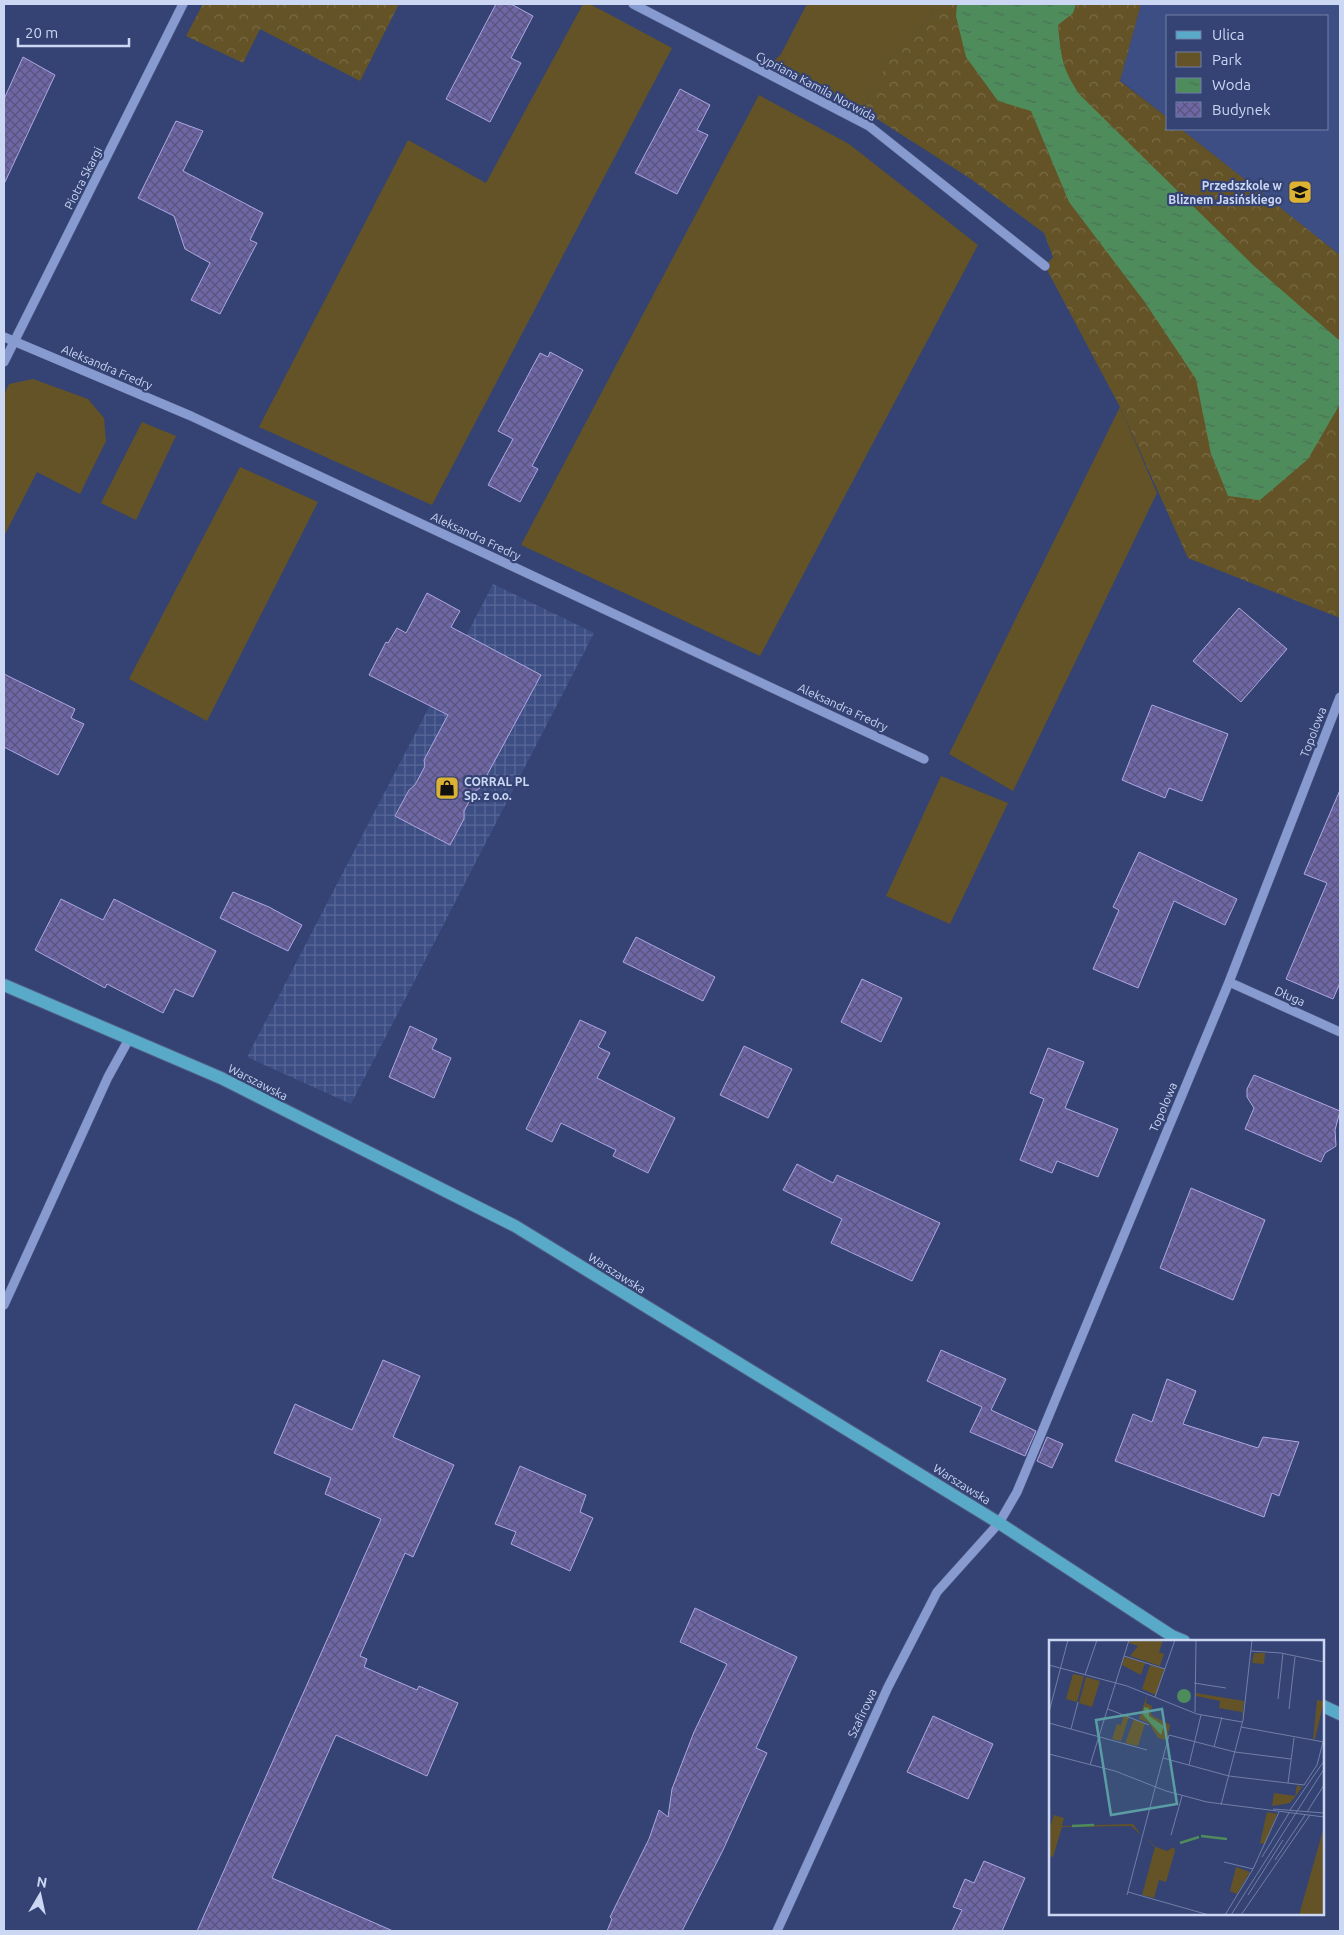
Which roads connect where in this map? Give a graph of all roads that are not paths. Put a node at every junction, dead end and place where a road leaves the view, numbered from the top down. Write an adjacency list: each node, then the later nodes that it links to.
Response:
1 (184, 4): 5 (street, Piotra Skargi)
2 (633, 4): 3 (street, Cypriana Kamila Norwida)
3 (1045, 266)
4 (4, 337): 5 (street, Aleksandra Fredry)
5 (14, 342): 6 (street, Piotra Skargi); 8 (street, Aleksandra Fredry)
6 (4, 362)
7 (1340, 697): 9 (street, Topolowa)
8 (924, 759)
9 (1228, 982): 11 (street, Długa); 14 (street, Topolowa)
10 (4, 985): 12 (main road, Warszawska)
11 (1340, 1032)
12 (129, 1039): 13 (street); 14 (main road, Warszawska)
13 (4, 1304)
14 (999, 1524): 15 (main road, Warszawska); 18 (street, Szafirowa)
15 (1182, 1640)
16 (1324, 1706): 17 (main road)
17 (1340, 1714)
18 (777, 1931)

